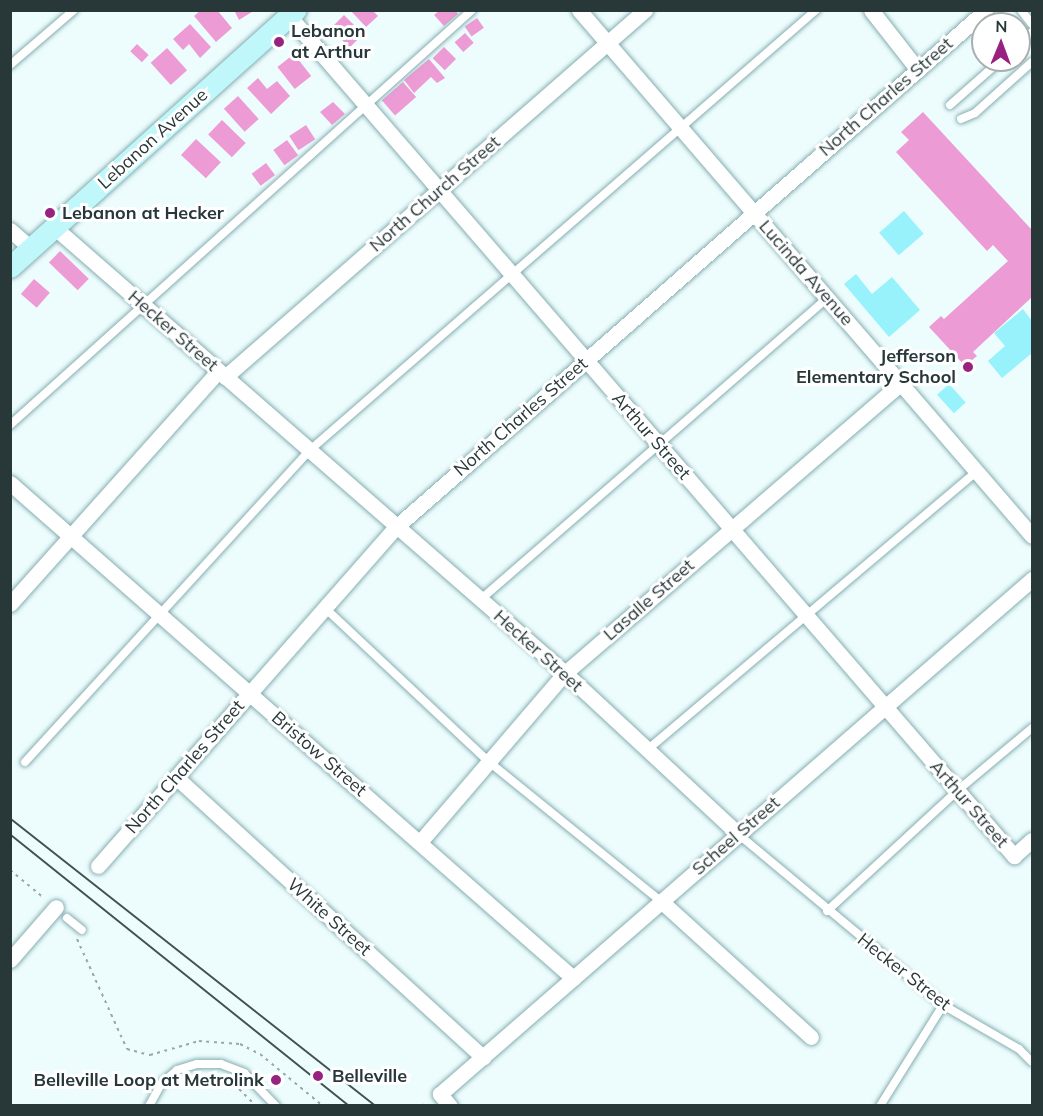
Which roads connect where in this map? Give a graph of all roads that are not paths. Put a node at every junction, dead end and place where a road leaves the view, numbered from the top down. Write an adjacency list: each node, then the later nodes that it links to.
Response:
1 (74, 10): 13 (lane)
2 (472, 10): 16 (lane)
3 (579, 10): 11 (street, Lucinda Avenue)
4 (645, 10): 11 (street, North Church Street)
5 (816, 10): 19 (lane)
6 (871, 10): 14 (street)
7 (986, 10): 14 (street, North Charles Street)
8 (1021, 10): 10 (lane)
9 (292, 13): 16 (street, Arthur Street); 22 (main road, Lebanon Avenue)
10 (1032, 24)
11 (606, 43): 19 (street, Lucinda Avenue); 20 (street, North Church Street)
12 (1032, 62): 18 (lane)
13 (10, 65)
14 (918, 70): 21 (street, North Charles Street)
15 (987, 72): 17 (lane)
16 (365, 104): 20 (street, Arthur Street); 28 (lane)
17 (950, 105)
18 (962, 118)
19 (680, 128): 21 (street, Lucinda Avenue); 26 (lane)
20 (439, 190): 26 (street, Arthur Street); 30 (street, North Church Street)
21 (753, 212): 27 (street, Lucinda Avenue); 29 (street, North Charles Street)
22 (54, 227): 24 (main road, Lebanon Avenue); 28 (street, Hecker Street)
23 (10, 230): 24 (street)
24 (31, 248): 25 (main road, Lebanon Avenue)
25 (10, 267)
26 (512, 275): 29 (street, Arthur Street); 34 (lane)
27 (827, 298): 31 (street, Lucinda Avenue); 33 (lane)
28 (142, 304): 30 (street, Hecker Street); 32 (lane)
29 (585, 360): 33 (street, Arthur Street); 37 (street, North Charles Street)
30 (221, 374): 34 (street, Hecker Street); 39 (street, North Church Street)
31 (901, 382): 35 (street, Lucinda Avenue); 38 (street, Lasalle Street)
32 (10, 425)
33 (658, 445): 38 (street, Arthur Street); 42 (lane)
34 (310, 450): 37 (street, Hecker Street); 46 (lane)
35 (977, 471): 40 (street, Lucinda Avenue); 45 (lane)
36 (10, 483): 39 (street, Bristow Street)
37 (396, 526): 42 (street, Hecker Street); 44 (street, North Charles Street)
38 (731, 529): 45 (street, Arthur Street); 47 (street, Lasalle Street)
39 (70, 536): 43 (street, North Church Street); 46 (street, Bristow Street)
40 (1032, 536)
41 (1032, 579): 49 (street, Scheel Street)
42 (480, 600): 47 (street, Hecker Street)
43 (10, 604)
44 (325, 608): 48 (street, North Charles Street); 53 (lane)
45 (805, 615): 49 (street, Arthur Street); 51 (lane)
46 (161, 616): 48 (street, Bristow Street); 52 (lane)
47 (565, 674): 51 (street, Hecker Street); 53 (street, Lasalle Street)
48 (249, 694): 54 (street, North Charles Street); 58 (street, Bristow Street)
49 (885, 707): 55 (street, Arthur Street); 56 (street, Scheel Street)
50 (1032, 728): 55 (lane)
51 (647, 750): 56 (street, Hecker Street)
52 (25, 762)
53 (489, 762): 58 (street, Lasalle Street); 60 (lane)
54 (176, 777): 59 (street, North Charles Street); 68 (street, White Street)
55 (957, 791): 57 (street, Arthur Street); 61 (lane)
56 (738, 834): 60 (street, Scheel Street); 61 (lane, Hecker Street)
57 (1032, 840)
58 (420, 842): 65 (street, Bristow Street)
59 (98, 866)
60 (662, 902): 65 (street, Scheel Street); 67 (street)
61 (827, 911): 66 (lane, Hecker Street)
62 (61, 912): 63 (lane); 64 (street)
63 (82, 930)
64 (10, 960)
65 (573, 978): 68 (street, Scheel Street)
66 (943, 1005): 69 (lane, Hecker Street); 73 (lane)
67 (811, 1037)
68 (483, 1057): 70 (street, Scheel Street)
69 (1032, 1062)
70 (445, 1100)
71 (149, 1106): 72 (lane)
72 (276, 1106)
73 (880, 1106)

